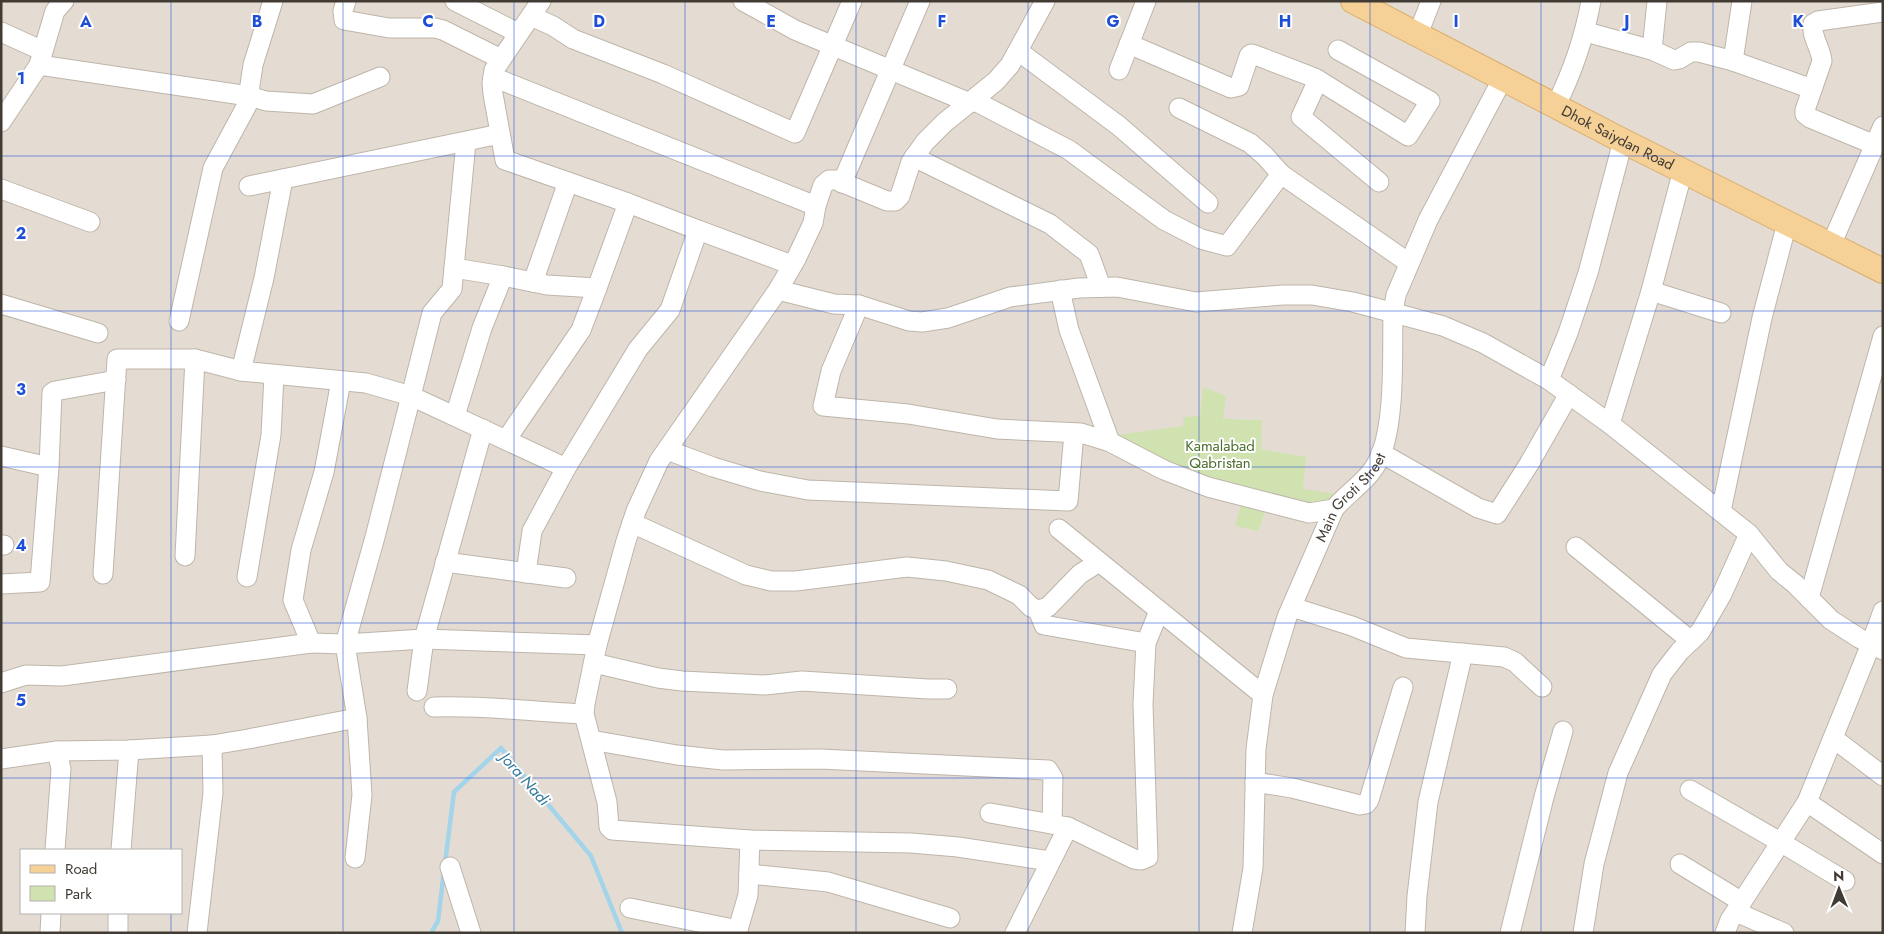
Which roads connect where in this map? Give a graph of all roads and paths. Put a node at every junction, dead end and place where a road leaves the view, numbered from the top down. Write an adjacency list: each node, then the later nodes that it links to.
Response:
1 (64, 1): 26 (street)
2 (273, 1): 36 (street)
3 (346, 1): 27 (street)
4 (455, 1): 19 (street)
5 (743, 1): 22 (street)
6 (852, 1): 22 (street)
7 (920, 1): 29 (street)
8 (1044, 1): 25 (street)
9 (1146, 1): 21 (street)
10 (1353, 1): 20 (main road, Dhok Saiydan Road)
11 (1431, 1): 20 (street)
12 (1591, 1): 18 (street)
13 (1657, 1): 24 (street)
14 (1746, 2): 28 (street)
15 (536, 9): 19 (street); 22 (street)
16 (1883, 12): 35 (street)
17 (1, 32): 26 (street)
18 (1586, 32): 24 (street); 38 (street)
19 (518, 34): 27 (street)
20 (1418, 34): 33 (main road, Dhok Saiydan Road)
21 (1129, 44): 30 (street); 34 (street)
22 (833, 46): 29 (street)
23 (1338, 50): 34 (street)
24 (1652, 50): 28 (street)
25 (1018, 51): 37 (street); 55 (street)
26 (41, 58): 36 (street); 40 (street)
27 (500, 59): 32 (street)
28 (1733, 61): 35 (street)
29 (891, 70): 37 (street); 51 (street)
30 (1119, 70)
31 (380, 77): 36 (street)
32 (493, 77): 41 (street); 56 (street)
33 (1503, 78): 38 (main road, Dhok Saiydan Road); 61 (street, Main Groti Street)
34 (1318, 80): 50 (street)
35 (1812, 89): 42 (street)
36 (249, 96): 76 (street)
37 (972, 102): 45 (street); 47 (street)
38 (1556, 105): 43 (main road, Dhok Saiydan Road)
39 (1179, 108): 47 (street)
40 (1, 122)
41 (500, 134): 44 (street); 49 (street)
42 (1879, 139): 60 (street)
43 (1623, 141): 46 (main road, Dhok Saiydan Road); 83 (street)
44 (466, 142): 48 (street); 63 (street)
45 (914, 157): 51 (street); 67 (street)
46 (1683, 170): 58 (main road, Dhok Saiydan Road); 71 (street)
47 (1281, 174): 61 (street)
48 (283, 179): 52 (street); 80 (street)
49 (568, 182): 54 (street); 66 (street)
50 (1379, 182)
51 (842, 183): 56 (street)
52 (249, 186)
53 (1, 189): 57 (street)
54 (628, 203): 59 (street); 68 (street)
55 (1208, 203)
56 (816, 206): 62 (street)
57 (90, 222)
58 (1787, 223): 60 (main road, Dhok Saiydan Road); 99 (street)
59 (698, 230): 62 (street); 97 (street)
60 (1831, 245): 64 (main road, Dhok Saiydan Road)
61 (1409, 263): 74 (street, Main Groti Street)
62 (792, 265): 69 (street)
63 (454, 268): 65 (street); 86 (street)
64 (1883, 271)
65 (503, 276): 66 (street); 87 (street)
66 (533, 282): 68 (street)
67 (1101, 287): 70 (street); 74 (street)
68 (597, 288): 91 (street)
69 (778, 290): 73 (street); 93 (street)
70 (1060, 290): 73 (street); 92 (street)
71 (1651, 291): 75 (street); 88 (street)
72 (1, 304): 77 (street)
73 (859, 305): 90 (street)
74 (1393, 312): 83 (street); 94 (street, Main Groti Street)
75 (1721, 313)
76 (179, 321)
77 (98, 333)
78 (1883, 336): 112 (street)
79 (195, 359): 80 (street); 82 (street); 104 (street)
80 (241, 371): 81 (street)
81 (274, 374): 84 (street); 109 (street)
82 (116, 380): 96 (street); 108 (street)
83 (1549, 380): 85 (street)
84 (340, 381): 86 (street); 119 (street)
85 (1569, 394): 88 (street); 94 (street)
86 (412, 396): 87 (street); 121 (street)
87 (455, 416): 89 (street)
88 (1610, 424): 99 (street)
89 (483, 429): 91 (street); 105 (street)
90 (1074, 433): 92 (street); 93 (street)
91 (506, 440): 97 (street)
92 (1110, 442): 98 (street)
93 (667, 450): 100 (street)
94 (1381, 453): 98 (street, Main Groti Street)
95 (1, 456): 96 (street)
96 (50, 467): 111 (street)
97 (566, 468): 107 (street)
98 (1334, 509): 113 (street, Main Groti Street)
99 (1721, 511): 102 (street)
100 (632, 523): 114 (street); 124 (street)
101 (1059, 529): 106 (street)
102 (1749, 534): 112 (street); 118 (street)
103 (1576, 547): 118 (street)
104 (185, 556)
105 (445, 562): 107 (street); 117 (street)
106 (1099, 562): 114 (street); 115 (street)
107 (526, 573): 110 (street)
108 (103, 574)
109 (247, 577)
110 (566, 578)
111 (1, 584)
112 (1809, 598): 122 (street)
113 (1292, 607): 123 (street); 130 (street, Main Groti Street)
114 (1038, 610): 120 (street)
115 (1159, 611): 120 (street); 130 (street)
116 (1883, 611): 122 (street)
117 (424, 639): 121 (street); 124 (street); 129 (street)
118 (1691, 641): 172 (street)
119 (311, 643): 121 (street); 125 (street)
120 (1146, 643): 146 (street)
121 (344, 644): 133 (street)
122 (1877, 647): 135 (street)
123 (1463, 653): 127 (street); 170 (street)
124 (596, 654): 128 (street); 132 (street)
125 (1, 683)
126 (1403, 687): 142 (street)
127 (1542, 688)
128 (947, 689)
129 (417, 691)
130 (1263, 695): 142 (street, Main Groti Street)
131 (434, 707): 132 (street)
132 (584, 714): 136 (street)
133 (357, 718): 137 (street); 152 (street)
134 (1563, 731): 171 (street)
135 (1833, 738): 141 (street); 144 (street)
136 (590, 740): 146 (street); 147 (street)
137 (212, 744): 138 (street); 166 (street)
138 (129, 750): 139 (street); 150 (street)
139 (58, 751): 140 (street); 149 (street)
140 (1, 759)
141 (1880, 769)
142 (1255, 782): 169 (street, Main Groti Street)
143 (1690, 790): 148 (street)
144 (1807, 802): 148 (street); 151 (street)
145 (990, 813): 146 (street)
146 (1060, 825): 153 (street)
147 (750, 840): 153 (street); 156 (street)
148 (1782, 843): 157 (street); 158 (street)
149 (56, 849)
150 (121, 849)
151 (1883, 854)
152 (355, 858)
153 (1050, 861): 168 (street)
154 (1680, 864): 158 (street)
155 (450, 867): 167 (street)
156 (749, 874): 162 (street); 163 (street)
157 (1845, 882)
158 (1739, 907): 173 (street); 174 (street)
159 (630, 908): 163 (street)
160 (51, 914): 164 (street)
161 (118, 914): 165 (street)
162 (950, 918)
163 (737, 932)
164 (50, 933)
165 (118, 933)
166 (197, 933)
167 (471, 933)
168 (1015, 933)
169 (1242, 933)
170 (1414, 933)
171 (1510, 933)
172 (1583, 933)
173 (1725, 933)
174 (1784, 933)

